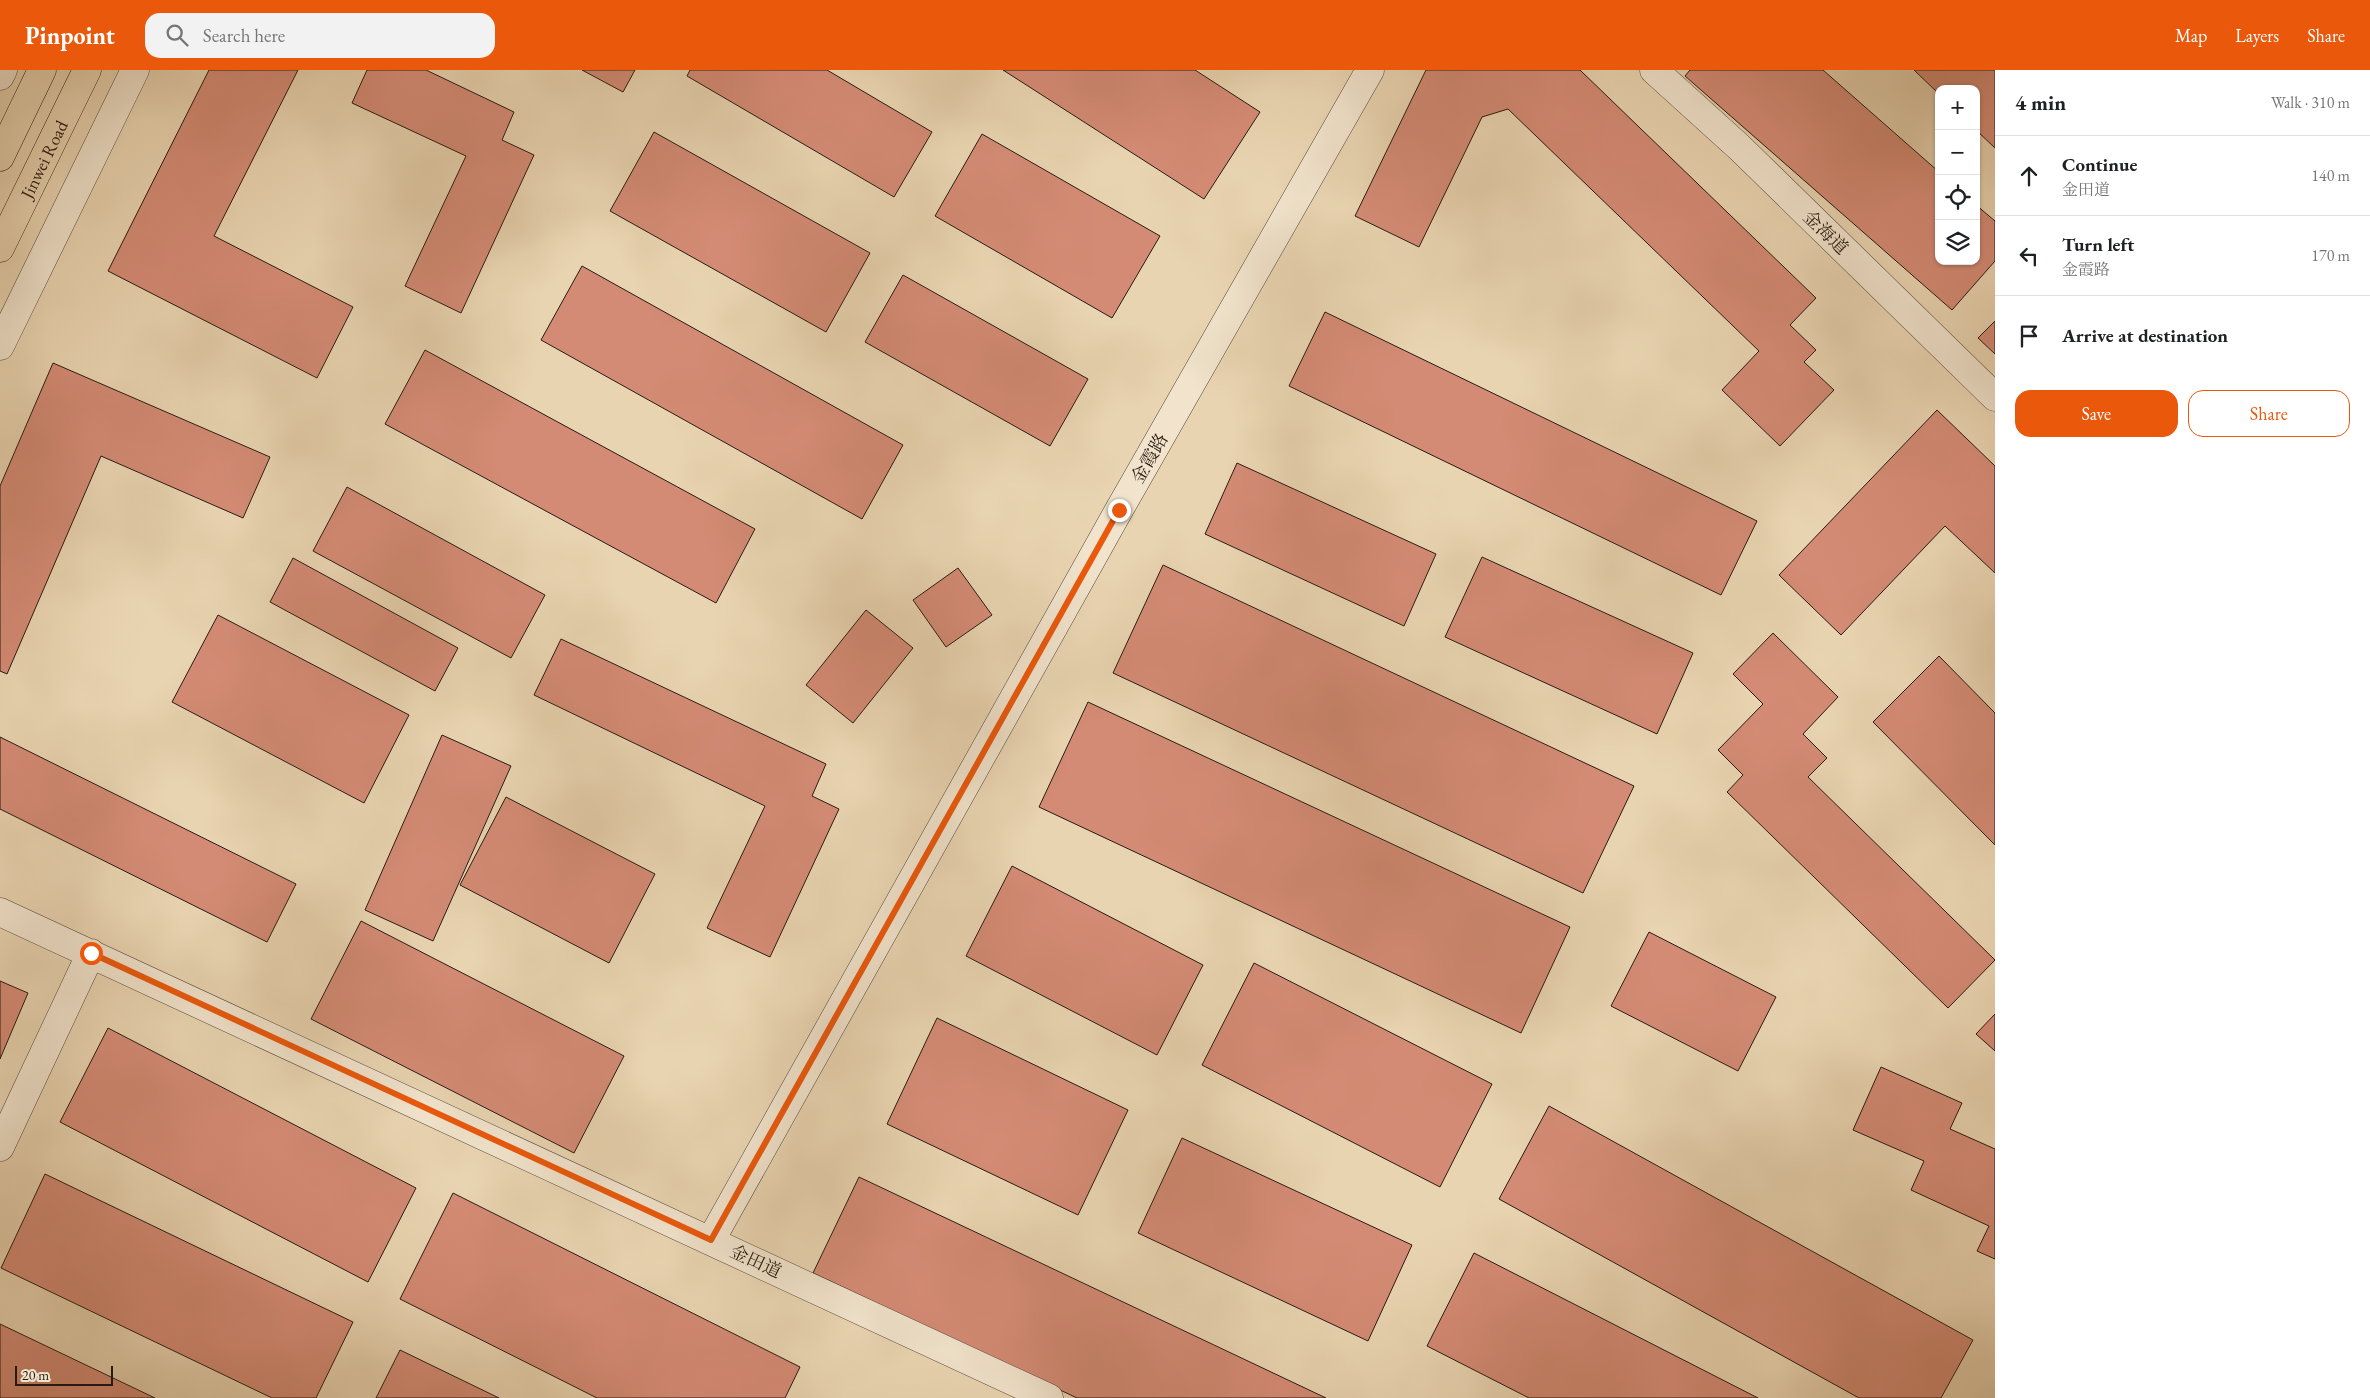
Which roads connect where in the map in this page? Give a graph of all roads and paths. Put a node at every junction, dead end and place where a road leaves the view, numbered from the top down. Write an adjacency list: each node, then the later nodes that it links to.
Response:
1 (3, 70): 7 (street)
2 (42, 70): 8 (main road)
3 (86, 70): 9 (main road, Jinwei Road)
4 (134, 70): 10 (street)
5 (1370, 70): 15 (street, 金霞路)
6 (1654, 70): 11 (street, 金海道)
7 (0, 76)
8 (0, 157)
9 (0, 248)
10 (0, 346)
11 (1995, 397)
12 (0, 912): 13 (street, 金田道)
13 (91, 953): 14 (street); 15 (street, 金田道)
14 (0, 1147)
15 (711, 1240): 16 (street, 金田道)
16 (1049, 1398)

